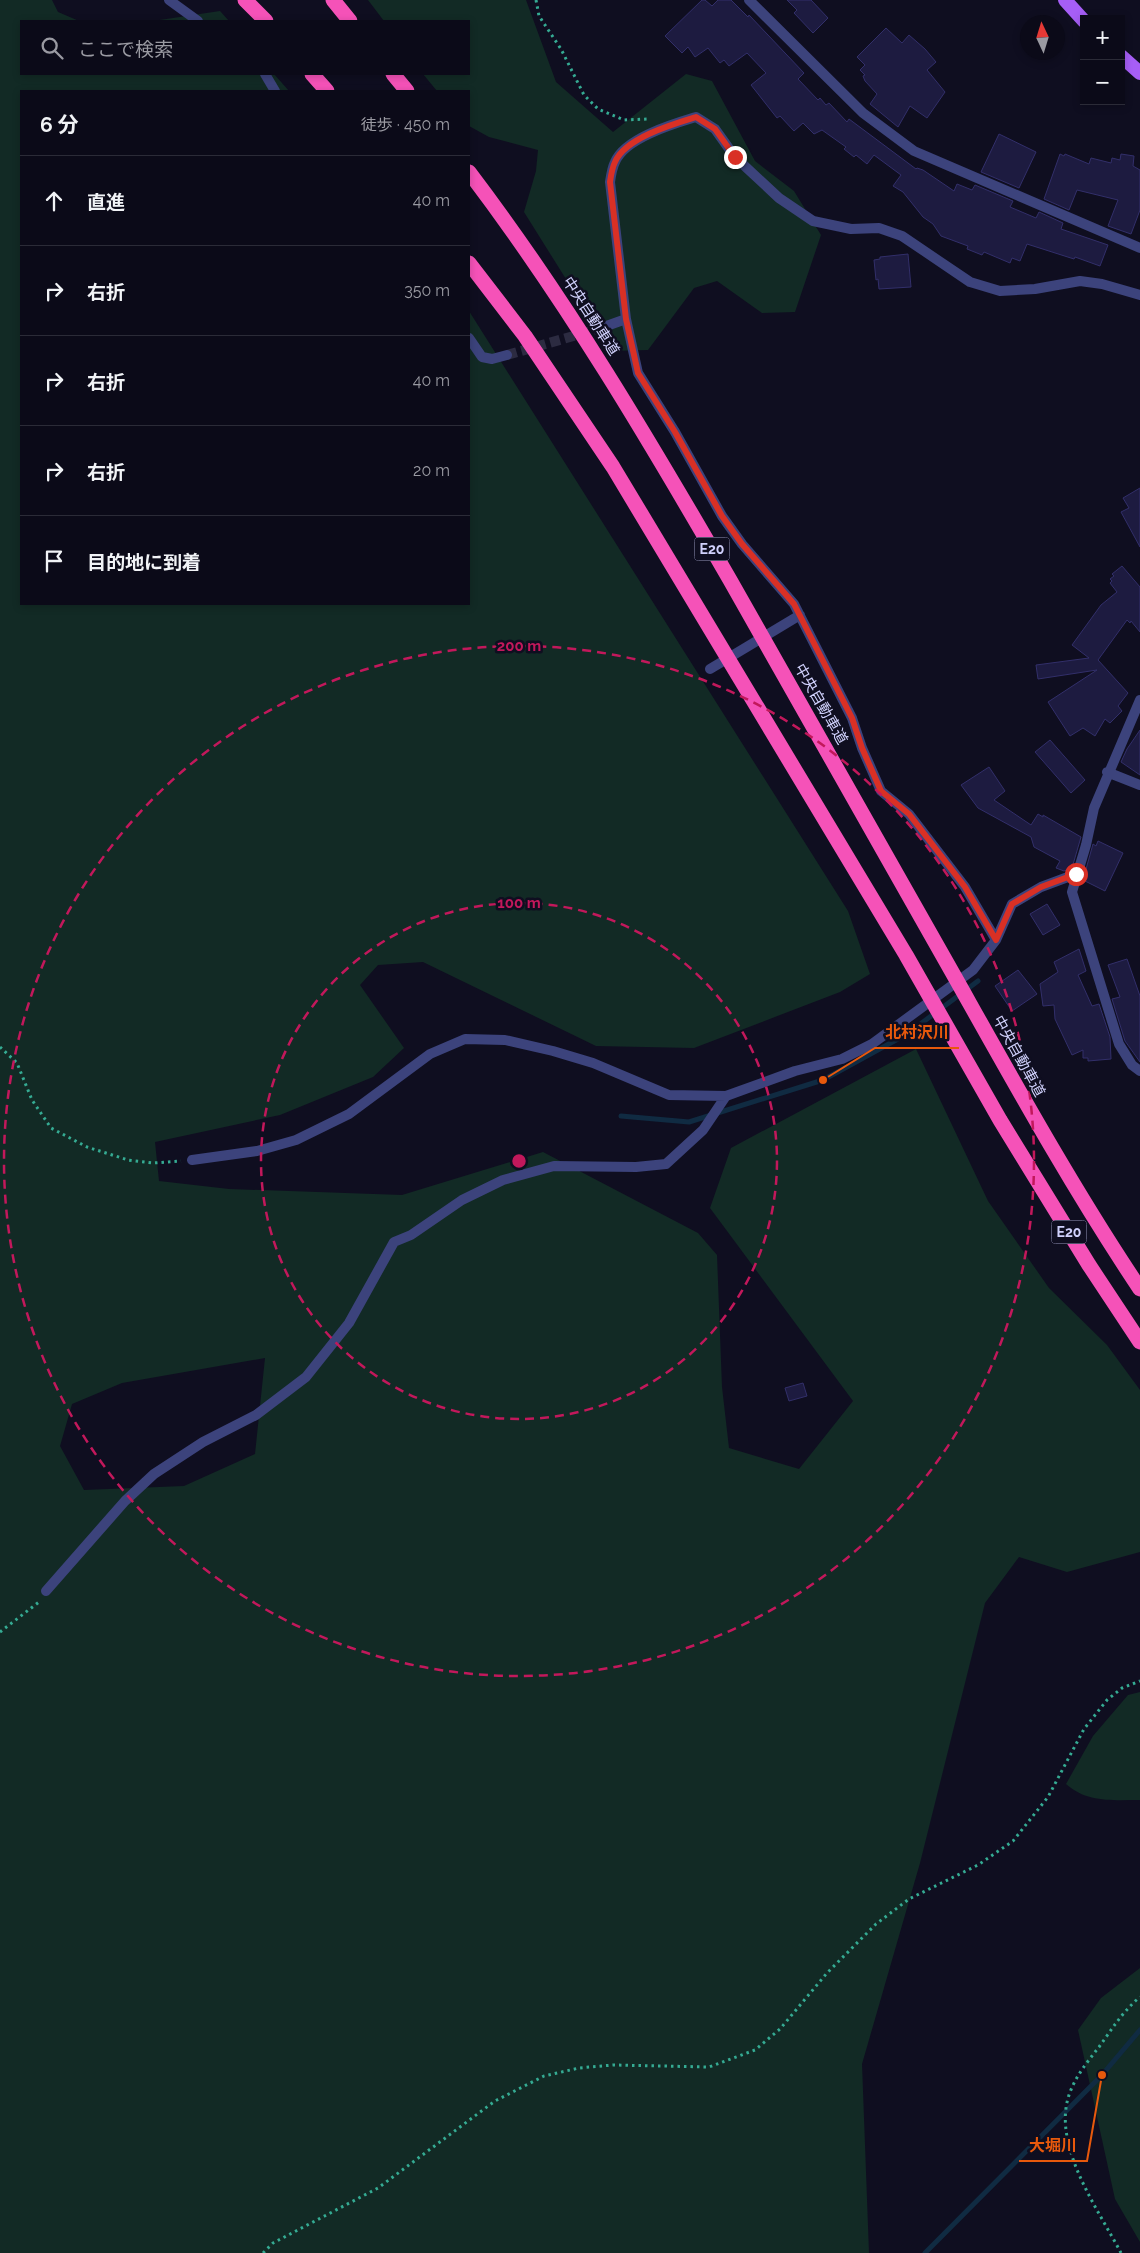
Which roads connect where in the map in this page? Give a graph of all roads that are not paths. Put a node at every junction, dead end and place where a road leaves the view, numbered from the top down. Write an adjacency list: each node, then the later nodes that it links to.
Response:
1 (169, 0): 7 (street)
2 (245, 0): 8 (highway)
3 (333, 0): 9 (highway)
4 (749, 0): 19 (street)
5 (1065, 0): 6 (main road)
6 (1080, 17)
7 (197, 20)
8 (265, 20)
9 (349, 20)
10 (1125, 60): 11 (main road)
11 (1140, 73)
12 (266, 75): 15 (street)
13 (313, 75): 16 (highway)
14 (394, 75): 17 (highway)
15 (274, 90)
16 (327, 90)
17 (406, 90)
18 (470, 173): 36 (highway, 中央自動車道 / E20)
19 (1140, 248)
20 (470, 265): 37 (highway, E20)
21 (1140, 295): 22 (street)
22 (626, 319): 23 (street); 26 (street)
23 (598, 329)
24 (470, 339): 25 (street)
25 (507, 355)
26 (797, 617): 27 (street); 32 (street)
27 (710, 669)
28 (1140, 700): 29 (street)
29 (1107, 772): 30 (street); 31 (street)
30 (1140, 785)
31 (1076, 874): 32 (street); 33 (street)
32 (996, 940): 34 (street)
33 (1140, 1071)
34 (726, 1096): 35 (street); 38 (street)
35 (192, 1160)
36 (1140, 1289)
37 (1140, 1342)
38 (46, 1591)

